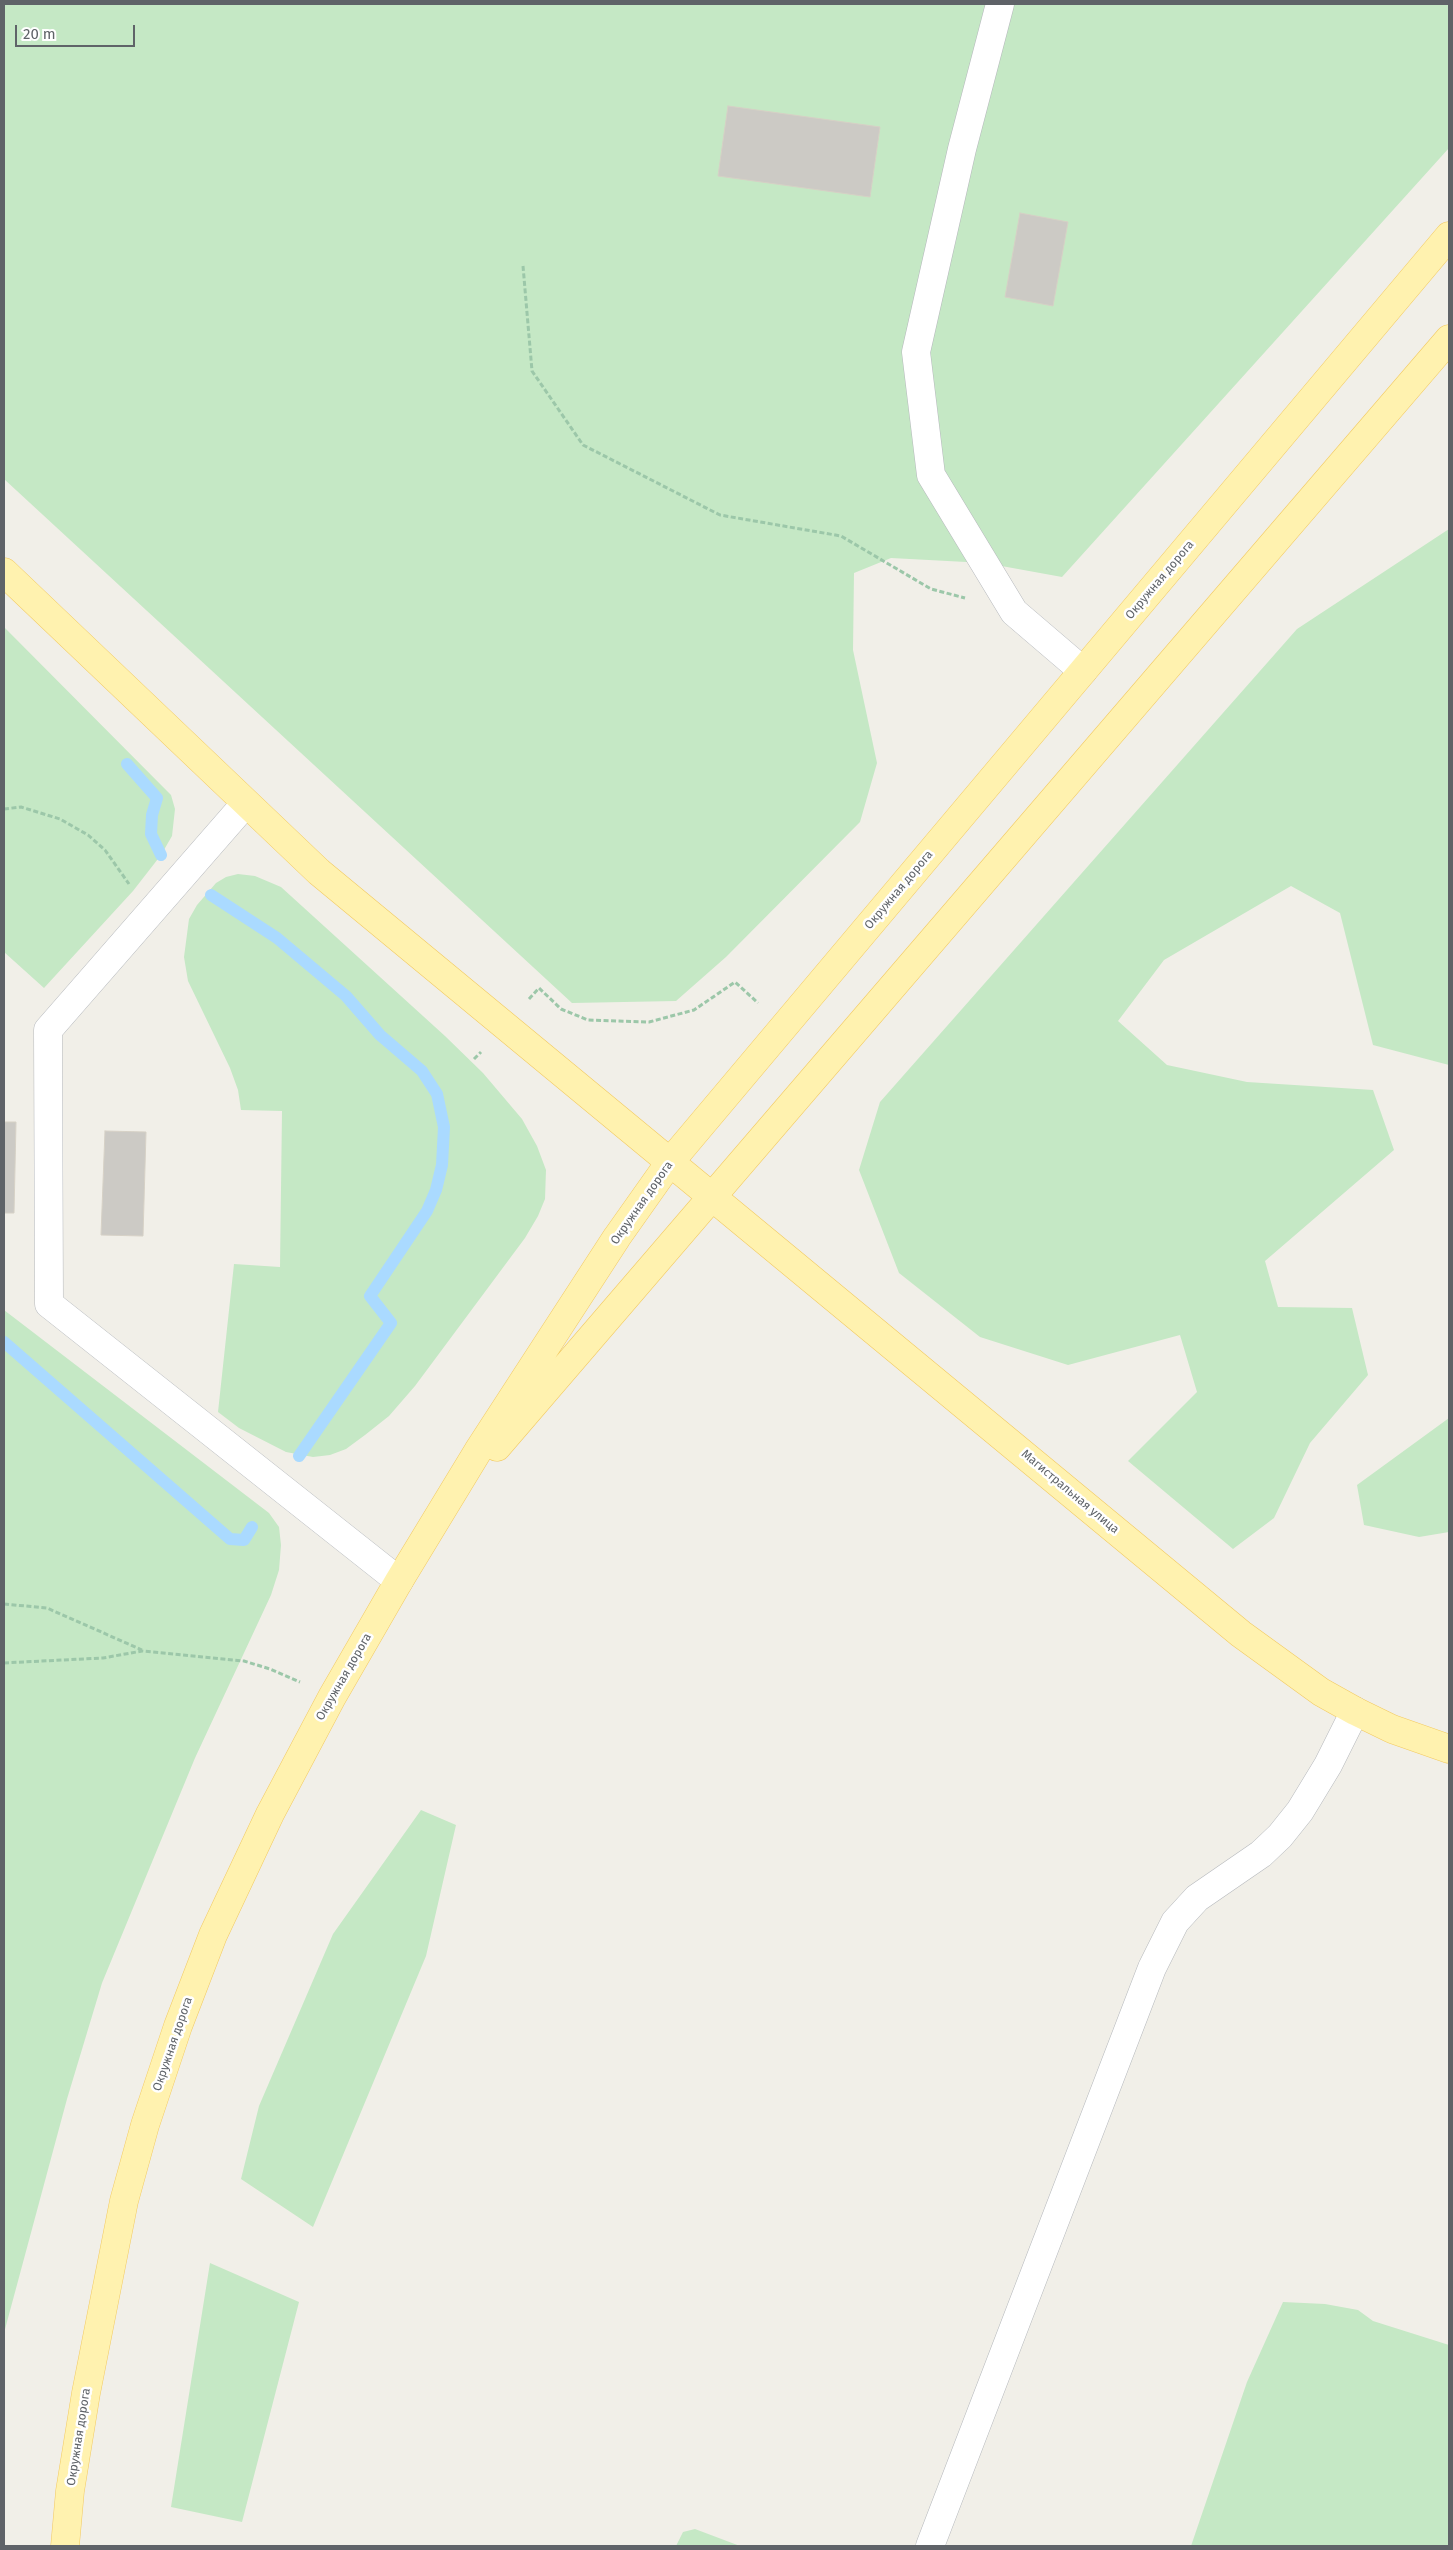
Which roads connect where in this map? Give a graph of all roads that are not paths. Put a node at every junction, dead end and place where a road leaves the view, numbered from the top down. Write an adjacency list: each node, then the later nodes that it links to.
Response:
1 (1000, 4): 5 (street)
2 (1449, 236): 5 (main road, Окружная дорога)
3 (1449, 339): 8 (main road, Окружная дорога)
4 (4, 572): 6 (main road, Магистральная улица)
5 (1084, 670): 7 (main road, Окружная дорога)
6 (245, 804): 7 (main road, Магистральная улица); 9 (street)
7 (670, 1162): 8 (main road, Магистральная улица); 9 (main road, Окружная дорога)
8 (713, 1198): 9 (main road, Окружная дорога); 10 (main road, Магистральная улица)
9 (399, 1581): 12 (main road, Окружная дорога)
10 (1355, 1711): 11 (main road, Магистральная улица); 13 (street)
11 (1449, 1749)
12 (65, 2546)
13 (930, 2546)

